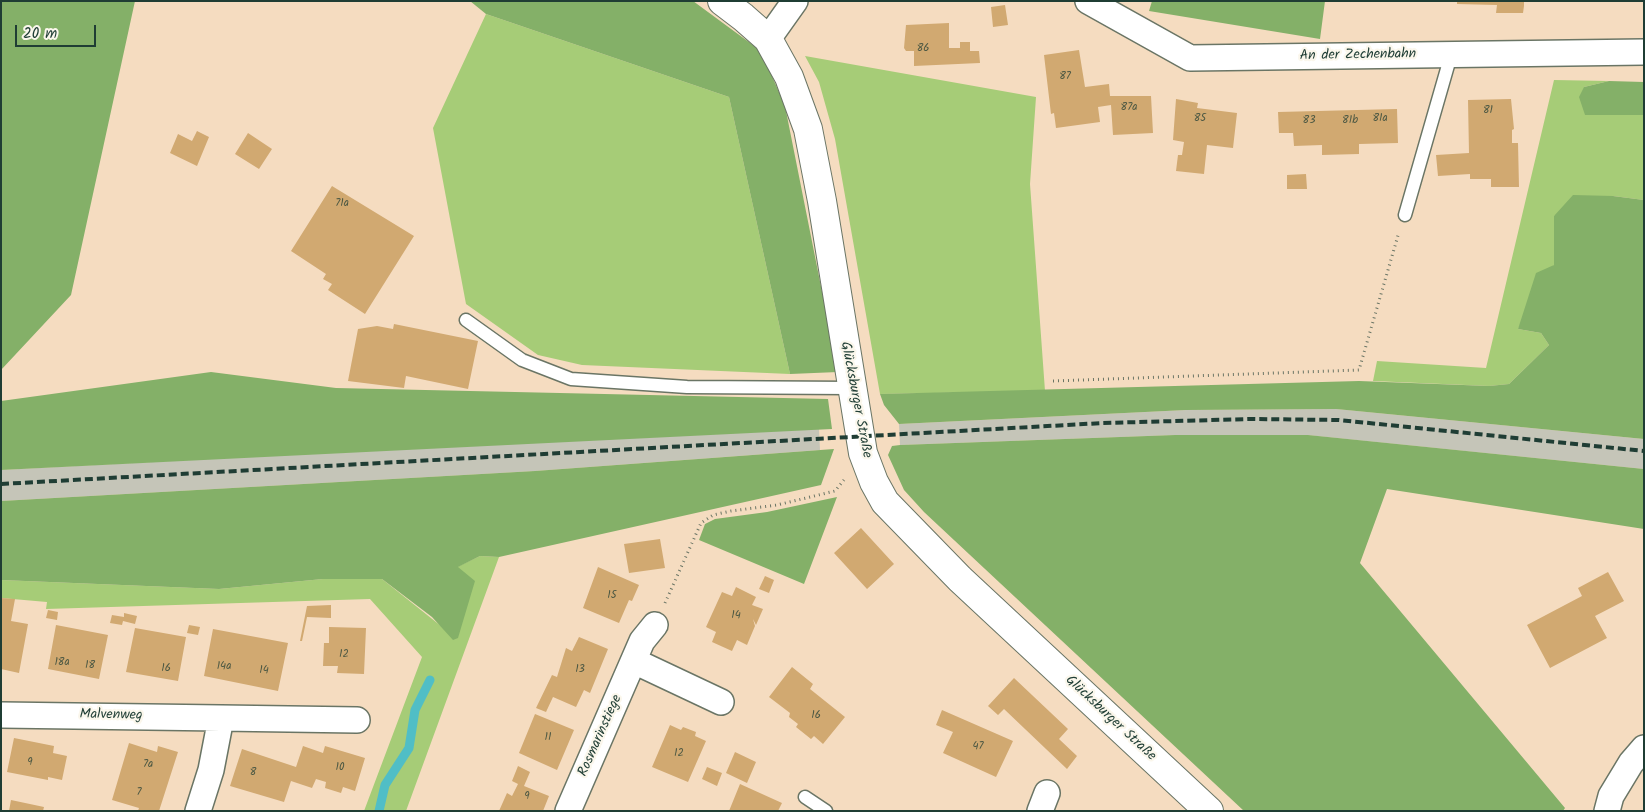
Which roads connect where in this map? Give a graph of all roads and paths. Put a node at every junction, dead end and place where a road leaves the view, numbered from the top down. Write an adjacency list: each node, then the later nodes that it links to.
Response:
1 (722, 1): 4 (main road, Glücksburger Straße)
2 (795, 1): 4 (street)
3 (1088, 1): 6 (street, An der Zechenbahn)
4 (768, 39): 10 (main road, Glücksburger Straße)
5 (1644, 52): 6 (street, An der Zechenbahn)
6 (1451, 55): 7 (lane)
7 (1405, 215): 9 (path)
8 (466, 320): 10 (lane)
9 (1054, 381)
10 (851, 388): 11 (main road, Glücksburger Straße)
11 (863, 453): 12 (path); 23 (main road, Glücksburger Straße)
12 (655, 625): 13 (street, Rosmarinstiege)
13 (634, 661): 14 (street); 21 (street, Rosmarinstiege)
14 (721, 702)
15 (1, 715): 16 (street, Malvenweg)
16 (221, 718): 17 (street, Malvenweg); 20 (street)
17 (357, 720)
18 (1644, 748): 24 (street)
19 (805, 797): 22 (lane)
20 (198, 811)
21 (568, 811)
22 (826, 811)
23 (1209, 811)
24 (1606, 811)

